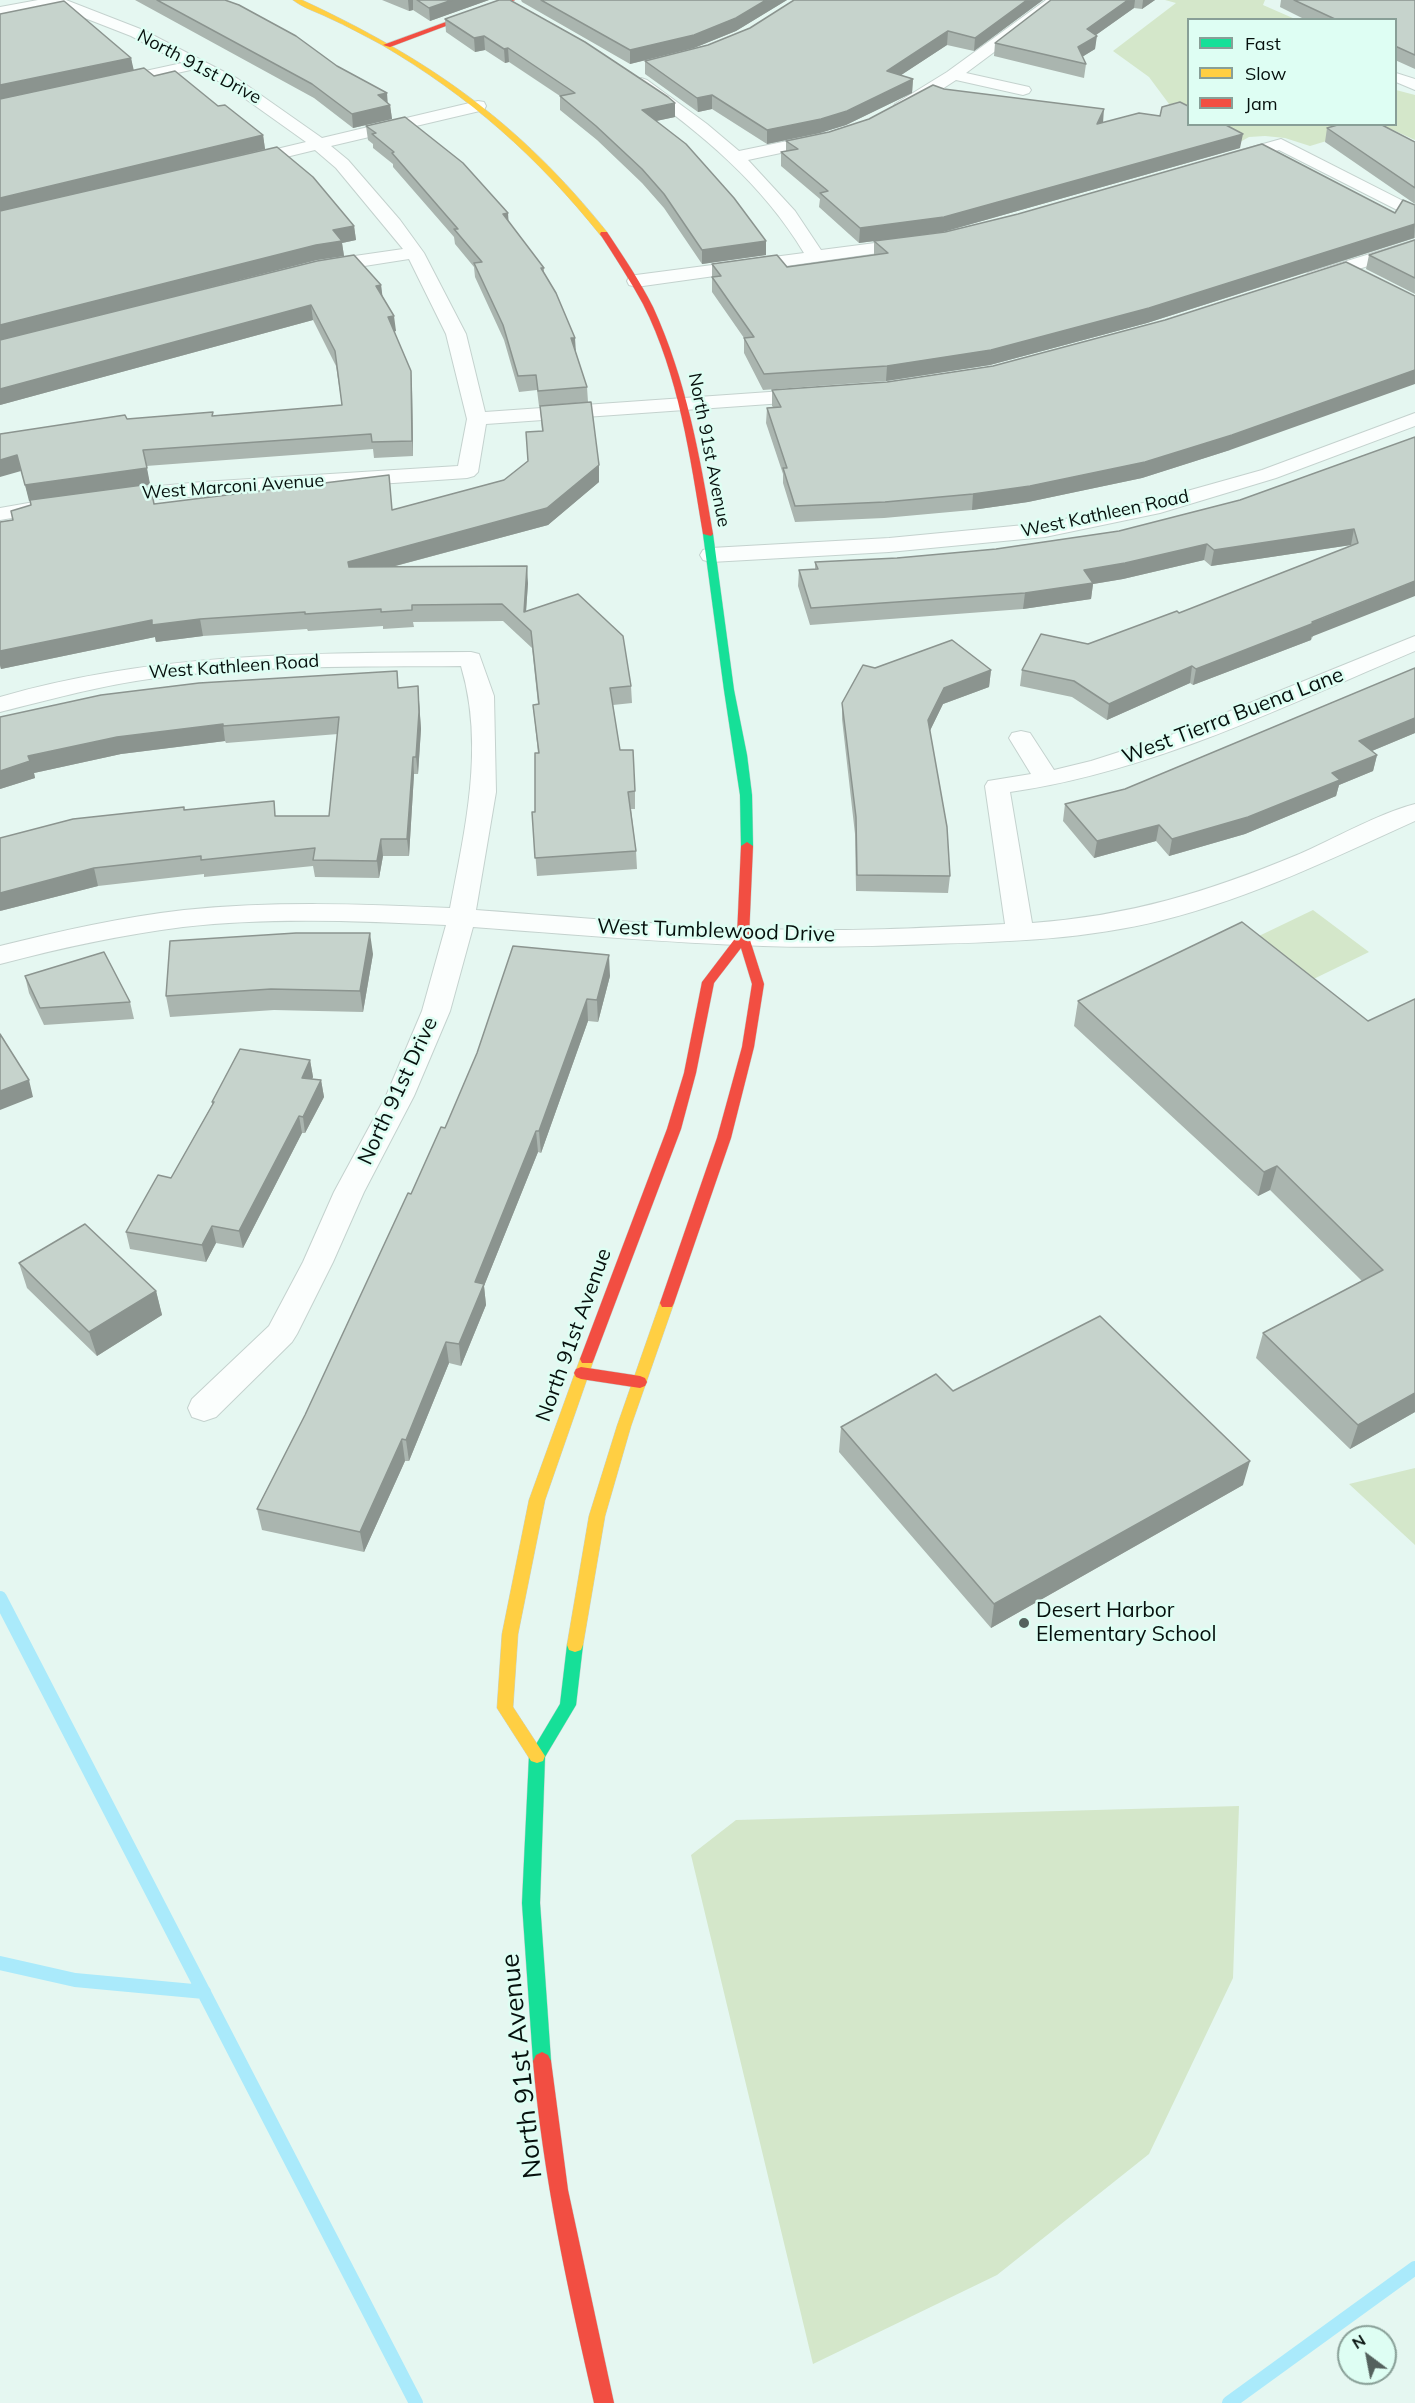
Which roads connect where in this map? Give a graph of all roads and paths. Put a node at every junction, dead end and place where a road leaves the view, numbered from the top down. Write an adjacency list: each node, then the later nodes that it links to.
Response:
1 (296, 0): 7 (main road, North 91st Avenue)
2 (1056, 0): 11 (street)
3 (54, 1): 5 (street); 8 (street, North 91st Drive)
4 (509, 1): 6 (street); 7 (main road)
5 (0, 12)
6 (524, 12)
7 (387, 45): 15 (main road, North 91st Avenue)
8 (198, 64): 13 (street); 18 (street, North 91st Drive)
9 (647, 67): 19 (street)
10 (1415, 72): 12 (street)
11 (953, 75): 14 (street); 16 (street)
12 (1415, 86)
13 (93, 87)
14 (1023, 90)
15 (478, 106): 18 (street); 30 (main road, North 91st Avenue)
16 (890, 113)
17 (844, 132): 19 (street)
18 (319, 144): 21 (street); 25 (street, North 91st Drive)
19 (737, 157): 26 (street)
20 (1213, 164): 22 (street)
21 (232, 165)
22 (1415, 214)
23 (931, 241): 26 (street)
24 (1415, 244): 27 (street)
25 (415, 254): 28 (street); 34 (street, North 91st Drive)
26 (816, 257): 30 (street)
27 (1345, 268): 29 (street); 31 (street)
28 (307, 271)
29 (1365, 278)
30 (636, 281): 33 (main road, North 91st Avenue)
31 (1301, 282)
32 (827, 394): 33 (street)
33 (684, 404): 34 (street); 40 (main road, North 91st Avenue)
34 (477, 419): 36 (street, North 91st Drive)
35 (1415, 419): 40 (street, West Kathleen Road)
36 (467, 472): 37 (street, West Marconi Avenue)
37 (94, 498)
38 (70, 501): 39 (street)
39 (0, 514)
40 (711, 555): 49 (main road, North 91st Avenue)
41 (1415, 643): 45 (street, West Tierra Buena Lane)
42 (471, 659): 43 (street, West Kathleen Road); 47 (street, North 91st Drive)
43 (0, 705)
44 (1021, 738): 45 (street)
45 (1047, 779): 48 (street, West Tierra Buena Lane)
46 (1415, 812): 48 (street, West Tumblewood Drive)
47 (462, 917): 49 (street, West Tumblewood Drive); 50 (street, West Tumblewood Drive); 53 (street, North 91st Drive)
48 (1020, 933): 49 (street, West Tumblewood Drive)
49 (743, 937): 51 (main road, North 91st Avenue); 52 (main road, North 91st Avenue)
50 (0, 955)
51 (581, 1373): 52 (main road); 54 (main road, North 91st Avenue)
52 (640, 1382): 54 (main road, North 91st Avenue)
53 (204, 1408)
54 (537, 1756): 55 (main road, North 91st Avenue)
55 (604, 2403)

